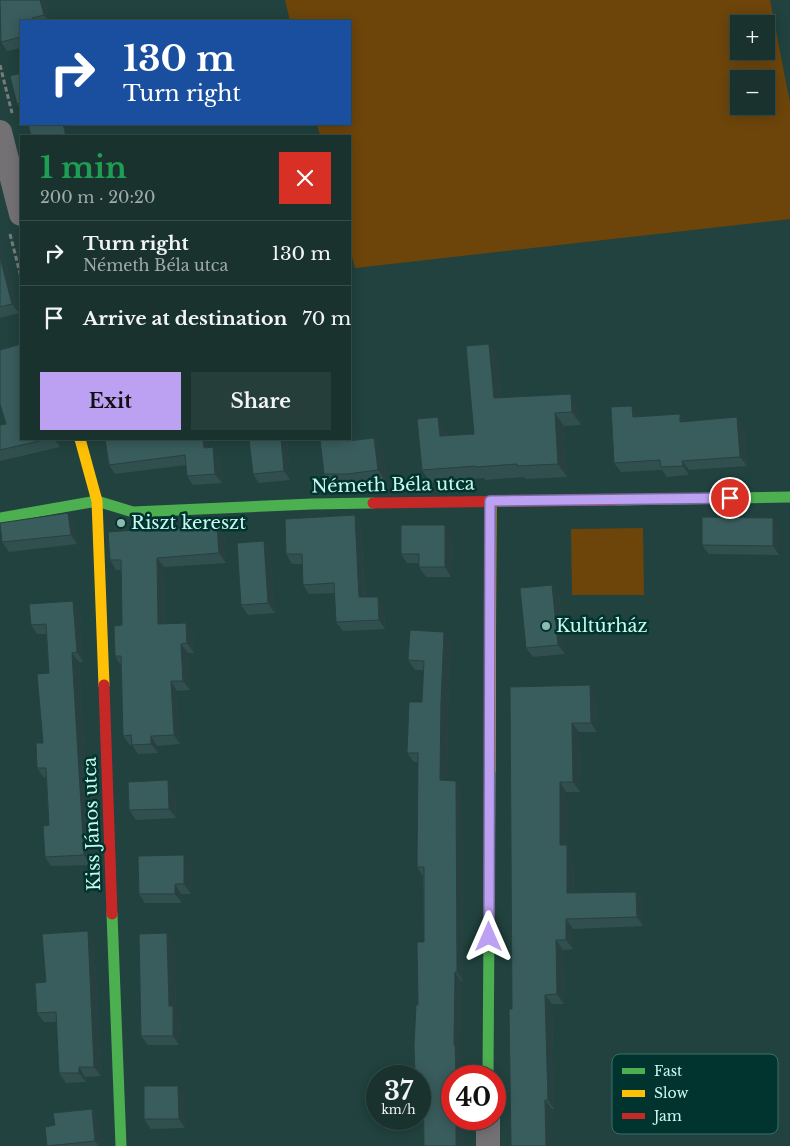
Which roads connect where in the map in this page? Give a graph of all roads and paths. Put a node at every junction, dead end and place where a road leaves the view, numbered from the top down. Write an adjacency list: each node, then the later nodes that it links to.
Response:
1 (0, 65): 2 (path)
2 (7, 126): 3 (street)
3 (15, 223): 4 (path)
4 (20, 267)
5 (80, 440): 7 (street, Kiss János utca)
6 (790, 497): 8 (street, Németh Béla utca)
7 (97, 501): 8 (street, Németh Béla utca); 9 (street, Németh Béla utca); 12 (street, Kiss János utca)
8 (490, 501): 10 (street)
9 (0, 518)
10 (488, 1065)
11 (488, 1130): 13 (street)
12 (121, 1146)
13 (488, 1146)

